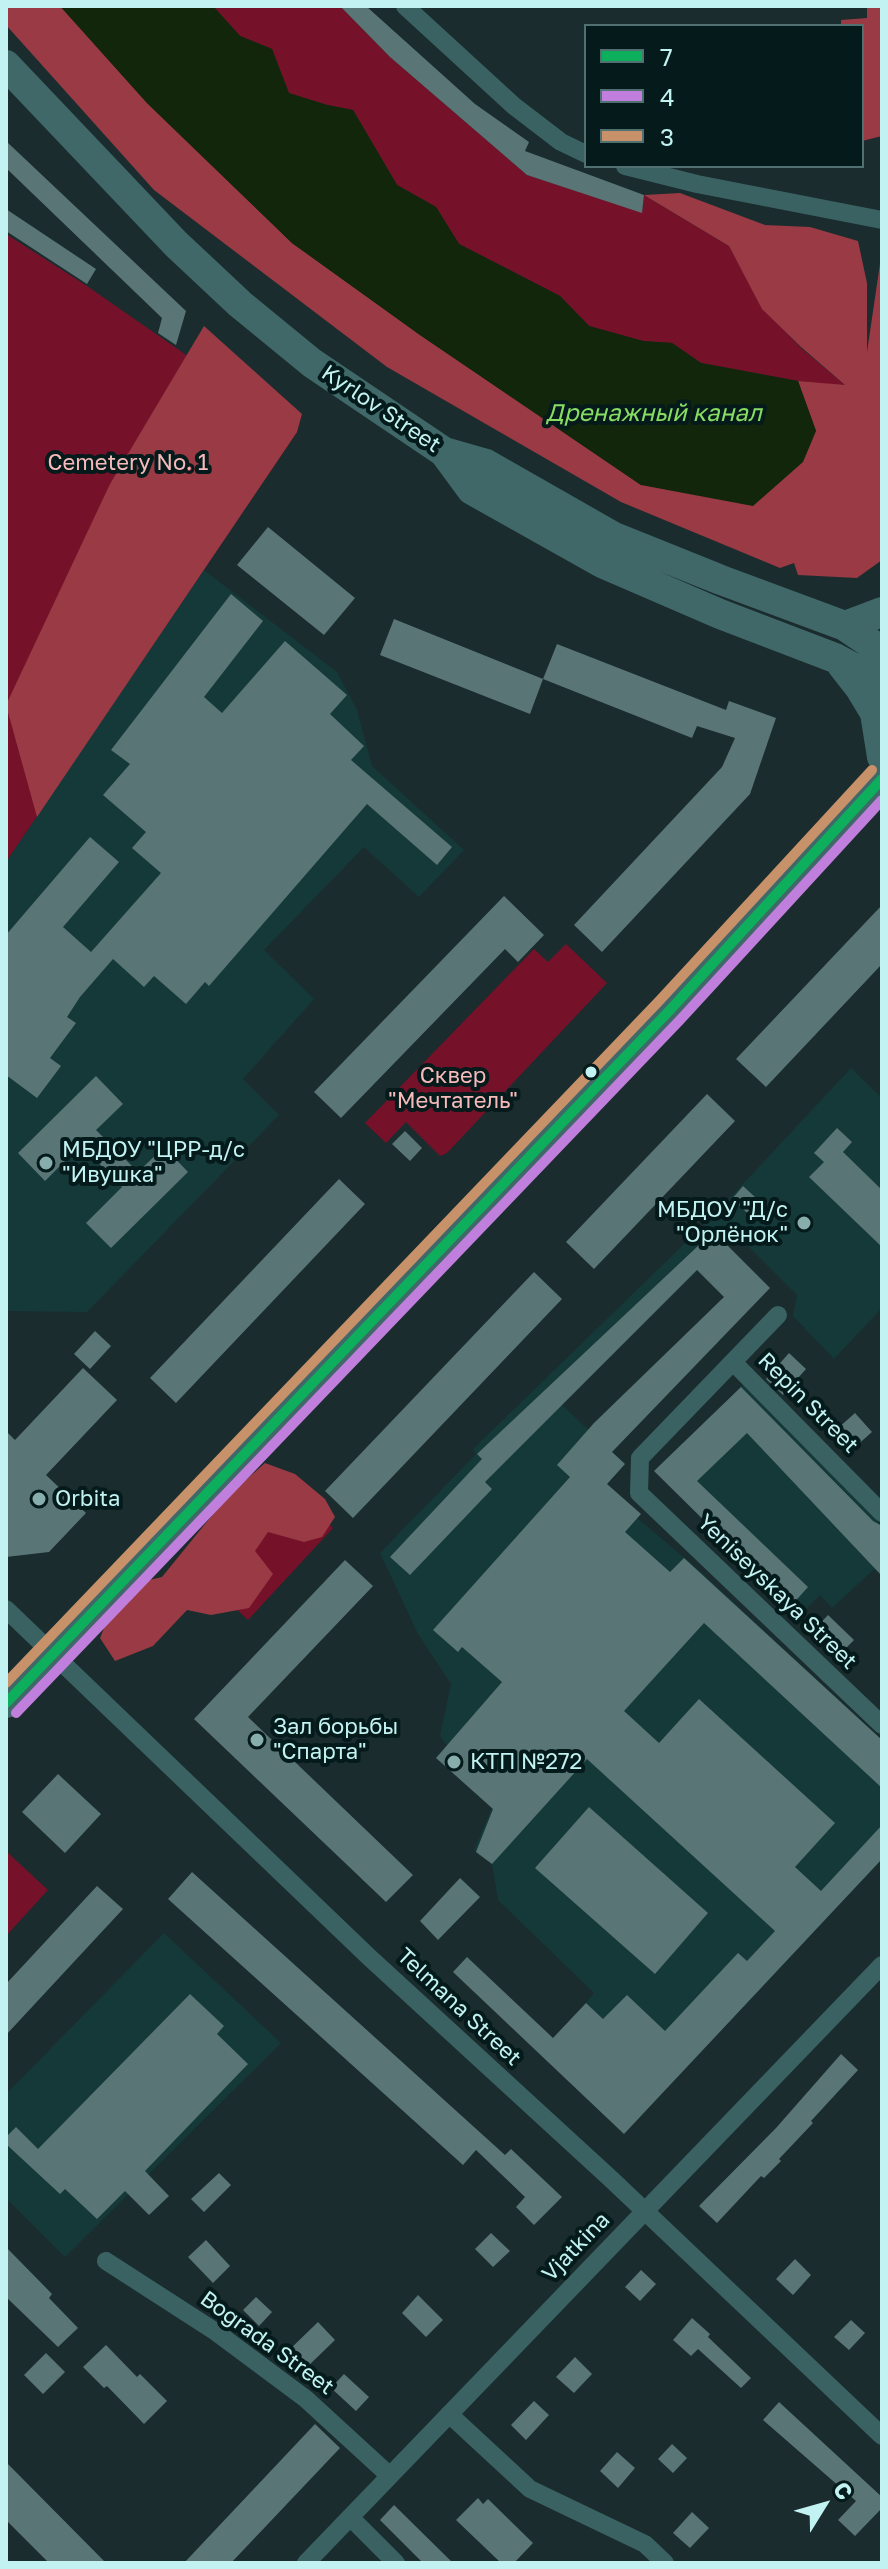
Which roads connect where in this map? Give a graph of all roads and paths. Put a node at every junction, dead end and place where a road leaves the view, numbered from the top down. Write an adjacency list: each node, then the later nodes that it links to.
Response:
1 (405, 6): 3 (street)
2 (6, 65): 6 (main road, Kyrlov Street)
3 (584, 153)
4 (633, 168): 5 (street)
5 (882, 220)
6 (444, 452): 8 (main road, Kyrlov Street); 10 (main road, Kyrlov Street)
7 (882, 612): 8 (main road)
8 (845, 626): 9 (main road, Kyrlov Street)
9 (882, 651)
10 (835, 658): 11 (main road, Kyrlov Street); 12 (main road)
11 (882, 683)
12 (882, 757)
13 (882, 779): 19 (main road)
14 (778, 1315): 15 (street, Repin Street)
15 (733, 1362): 16 (street, Repin Street); 17 (street, Repin Street)
16 (639, 1493): 21 (street, Yeniseyskaya Street)
17 (882, 1513)
18 (6, 1609): 19 (street, Telmana Street)
19 (53, 1654): 20 (main road); 23 (street, Telmana Street)
20 (6, 1703)
21 (882, 1725)
22 (882, 1965): 23 (street, Vjatkina)
23 (644, 2211): 25 (street, Vjatkina); 26 (street, Telmana Street)
24 (106, 2261): 27 (street, Bograda Street)
25 (449, 2414): 27 (street, Vjatkina); 31 (street)
26 (882, 2436)
27 (390, 2476): 28 (street, Vjatkina)
28 (350, 2517): 29 (street, Vjatkina); 30 (street)
29 (306, 2563)
30 (396, 2563)
31 (665, 2563)

